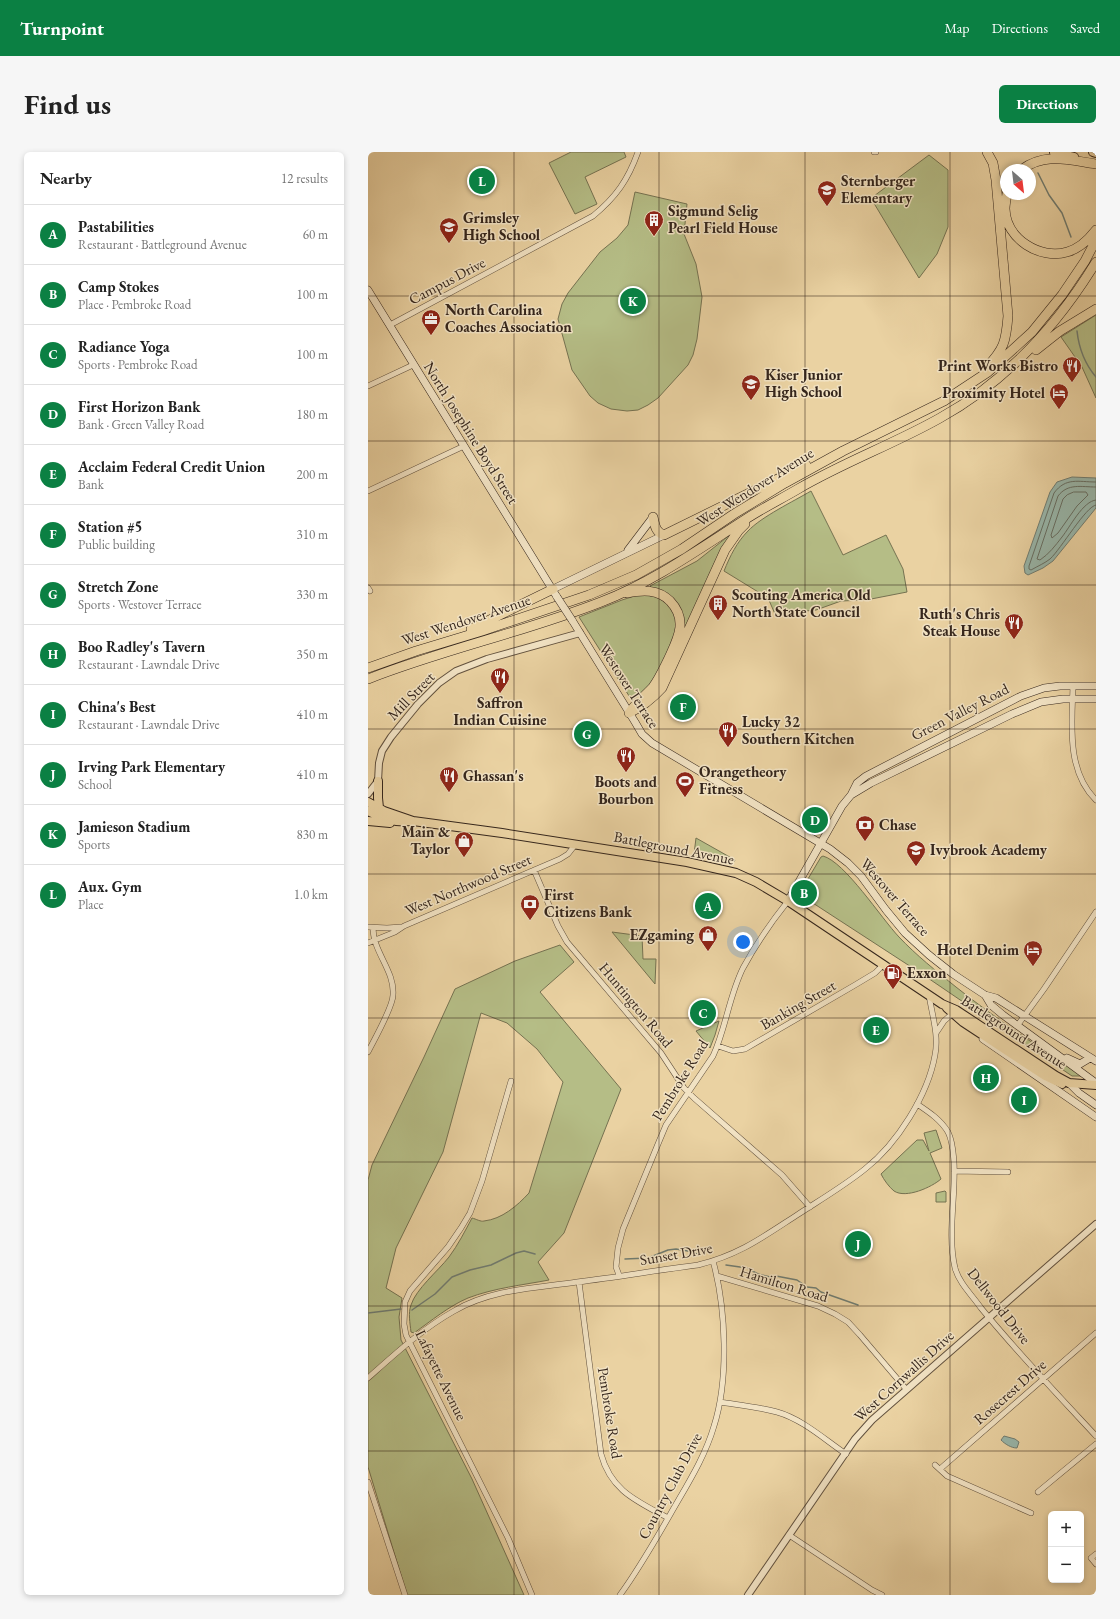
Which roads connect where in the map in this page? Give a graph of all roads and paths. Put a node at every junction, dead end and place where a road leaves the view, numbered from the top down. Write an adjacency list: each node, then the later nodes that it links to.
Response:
1 (638, 152): 14 (street, Campus Drive)
2 (987, 152): 18 (highway)
3 (1054, 152): 7 (main road)
4 (1093, 152): 5 (main road)
5 (1096, 153)
6 (1032, 164): 7 (highway)
7 (1096, 164)
8 (1006, 200): 9 (highway)
9 (1096, 230)
10 (1096, 240): 18 (highway, West Wendover Avenue)
11 (1096, 262): 15 (highway, West Wendover Avenue)
12 (368, 290): 14 (main road, North Josephine Boyd Street)
13 (1096, 309): 15 (highway)
14 (390, 325): 16 (main road, North Josephine Boyd Street)
15 (1017, 364): 22 (highway, West Wendover Avenue)
16 (413, 365): 17 (street); 19 (main road, North Josephine Boyd Street)
17 (368, 386)
18 (965, 388): 20 (highway, West Wendover Avenue)
19 (464, 446): 21 (street); 26 (main road, North Josephine Boyd Street)
20 (843, 451): 24 (highway); 29 (highway, West Wendover Avenue)
21 (368, 491)
22 (761, 511): 27 (highway, West Wendover Avenue); 36 (highway)
23 (654, 517): 24 (highway); 25 (main road)
24 (664, 535): 25 (main road)
25 (623, 555): 26 (main road)
26 (555, 593): 28 (main road, Westover Terrace, bridge); 29 (highway)
27 (616, 596): 31 (highway, West Wendover Avenue); 36 (highway)
28 (580, 633): 36 (main road, Westover Terrace); 37 (street, Mill Street)
29 (452, 639): 30 (highway, West Wendover Avenue)
30 (368, 668)
31 (372, 677)
32 (1073, 686): 33 (main road, Green Valley Road); 34 (street); 39 (main road, Green Valley Road)
33 (1096, 686)
34 (1073, 699): 35 (main road, Green Valley Road); 39 (main road, Green Valley Road); 40 (street)
35 (1096, 700)
36 (629, 713): 47 (main road, Westover Terrace)
37 (378, 780): 38 (street); 42 (main road)
38 (368, 794)
39 (851, 795): 47 (main road, Green Valley Road)
40 (1096, 800)
41 (368, 802): 42 (main road, Battleground Avenue)
42 (380, 808): 45 (main road, Battleground Avenue)
43 (368, 811): 46 (main road, Battleground Avenue)
44 (368, 820): 46 (main road)
45 (413, 821): 46 (main road, Battleground Avenue); 48 (main road, Battleground Avenue)
46 (399, 822)
47 (820, 844): 50 (main road, Pembroke Road); 58 (main road, Westover Terrace)
48 (575, 845): 49 (street, West Northwood Street); 50 (main road, Battleground Avenue)
49 (534, 870): 52 (street, West Northwood Street); 73 (street, Huntington Road)
50 (788, 901): 56 (main road, Battleground Avenue); 66 (street, Pembroke Road)
51 (1096, 912): 61 (street)
52 (404, 926): 53 (street); 54 (street, West Northwood Street)
53 (371, 927): 54 (street)
54 (374, 940): 55 (street, West Northwood Street); 65 (street)
55 (368, 943)
56 (884, 964): 57 (main road, Battleground Avenue); 66 (street, Banking Street)
57 (929, 995): 59 (main road, Battleground Avenue); 64 (street, Sunset Drive)
58 (985, 995): 61 (main road, Westover Terrace); 63 (main road, Westover Terrace)
59 (942, 1004): 60 (main road, Battleground Avenue); 71 (main road, Battleground Avenue)
60 (952, 1014): 62 (main road, Battleground Avenue); 64 (street)
61 (1025, 1015): 63 (street); 69 (main road, Westover Terrace)
62 (963, 1022): 71 (main road, Battleground Avenue); 76 (main road)
63 (1017, 1026): 67 (main road, Westover Terrace)
64 (936, 1033): 74 (street, Sunset Drive)
65 (370, 1043): 68 (street)
66 (718, 1046): 73 (street, Pembroke Road)
67 (1046, 1047): 69 (main road); 72 (main road, Westover Terrace)
68 (368, 1052)
69 (1093, 1059)
70 (511, 1080): 87 (street, Lafayette Avenue)
71 (1069, 1083): 72 (main road, Battleground Avenue); 75 (main road)
72 (1096, 1084)
73 (689, 1093): 79 (street, Huntington Road); 82 (street, Pembroke Road)
74 (917, 1104): 77 (street, Dellwood Drive); 79 (street, Sunset Drive)
75 (1096, 1105)
76 (1096, 1117)
77 (954, 1171): 78 (street); 85 (street, Dellwood Drive)
78 (1008, 1172)
79 (810, 1207): 81 (street, Sunset Drive)
80 (1096, 1224): 85 (street, West Cornwallis Drive)
81 (713, 1261): 82 (street, Sunset Drive); 83 (street, Country Club Drive)
82 (619, 1276): 84 (street, Sunset Drive)
83 (717, 1276): 90 (street, Hamilton Road); 91 (street, Country Club Drive)
84 (579, 1282): 87 (street, Sunset Drive); 100 (street, Pembroke Road)
85 (989, 1317): 89 (street, Dellwood Drive); 90 (street, West Cornwallis Drive)
86 (1096, 1333): 89 (street, Rosecrest Drive)
87 (410, 1342): 88 (street, Sunset Drive); 105 (street, Lafayette Avenue)
88 (368, 1378)
89 (1043, 1379): 92 (street, Dellwood Drive); 96 (street, Rosecrest Drive)
90 (906, 1390): 94 (street, West Cornwallis Drive)
91 (720, 1402): 94 (street); 100 (street, Country Club Drive)
92 (1096, 1436)
93 (1096, 1444): 98 (street)
94 (846, 1454): 101 (street, West Cornwallis Drive)
95 (935, 1465): 96 (street)
96 (940, 1469): 99 (street)
97 (368, 1482): 104 (street)
98 (1038, 1492)
99 (1031, 1513)
100 (668, 1518): 106 (street, Country Club Drive)
101 (789, 1535): 107 (street, West Cornwallis Drive); 108 (street)
102 (1096, 1554): 103 (street)
103 (1096, 1564)
104 (405, 1595)
105 (532, 1595)
106 (620, 1595)
107 (748, 1595)
108 (882, 1595)

